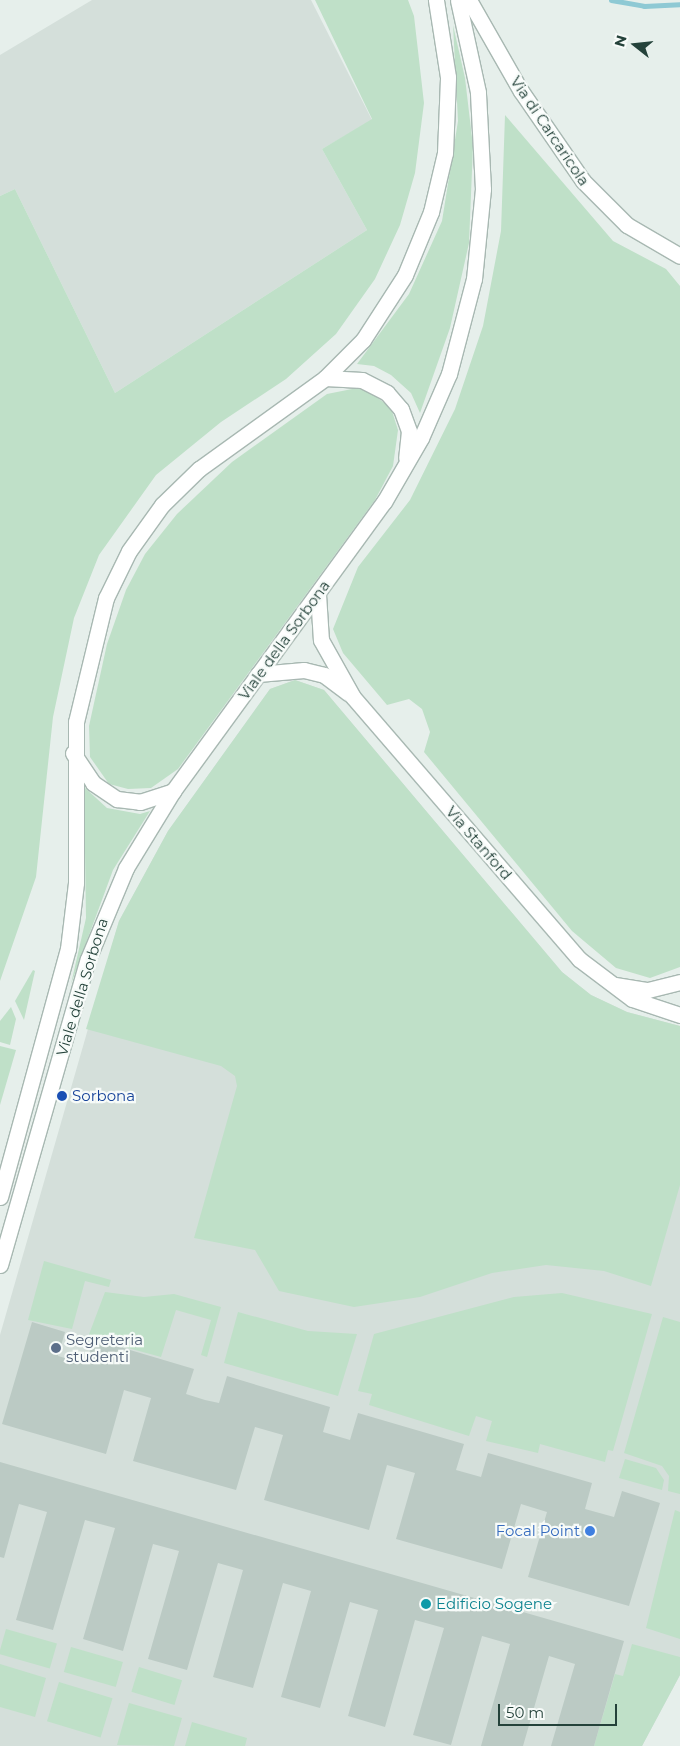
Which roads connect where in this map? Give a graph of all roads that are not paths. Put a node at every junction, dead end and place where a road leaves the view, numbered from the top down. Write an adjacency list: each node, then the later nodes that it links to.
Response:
1 (436, 0): 5 (street, Viale della Sorbona)
2 (458, 0): 6 (street, Viale della Sorbona)
3 (469, 0): 4 (street, Via di Carcaricola)
4 (680, 256)
5 (325, 378): 6 (street); 10 (street, Viale della Sorbona)
6 (400, 476): 7 (street, Viale della Sorbona)
7 (318, 594): 8 (street, Viale della Sorbona); 9 (street, Via Stanford)
8 (258, 674): 9 (street, Via Stanford); 11 (street, Viale della Sorbona)
9 (353, 696): 13 (street, Via Stanford)
10 (73, 753): 11 (street); 15 (street, Viale della Sorbona)
11 (173, 791): 16 (street, Viale della Sorbona)
12 (680, 982): 13 (street)
13 (609, 984): 14 (street, Via Stanford)
14 (680, 1015)
15 (0, 1197)
16 (0, 1265)

